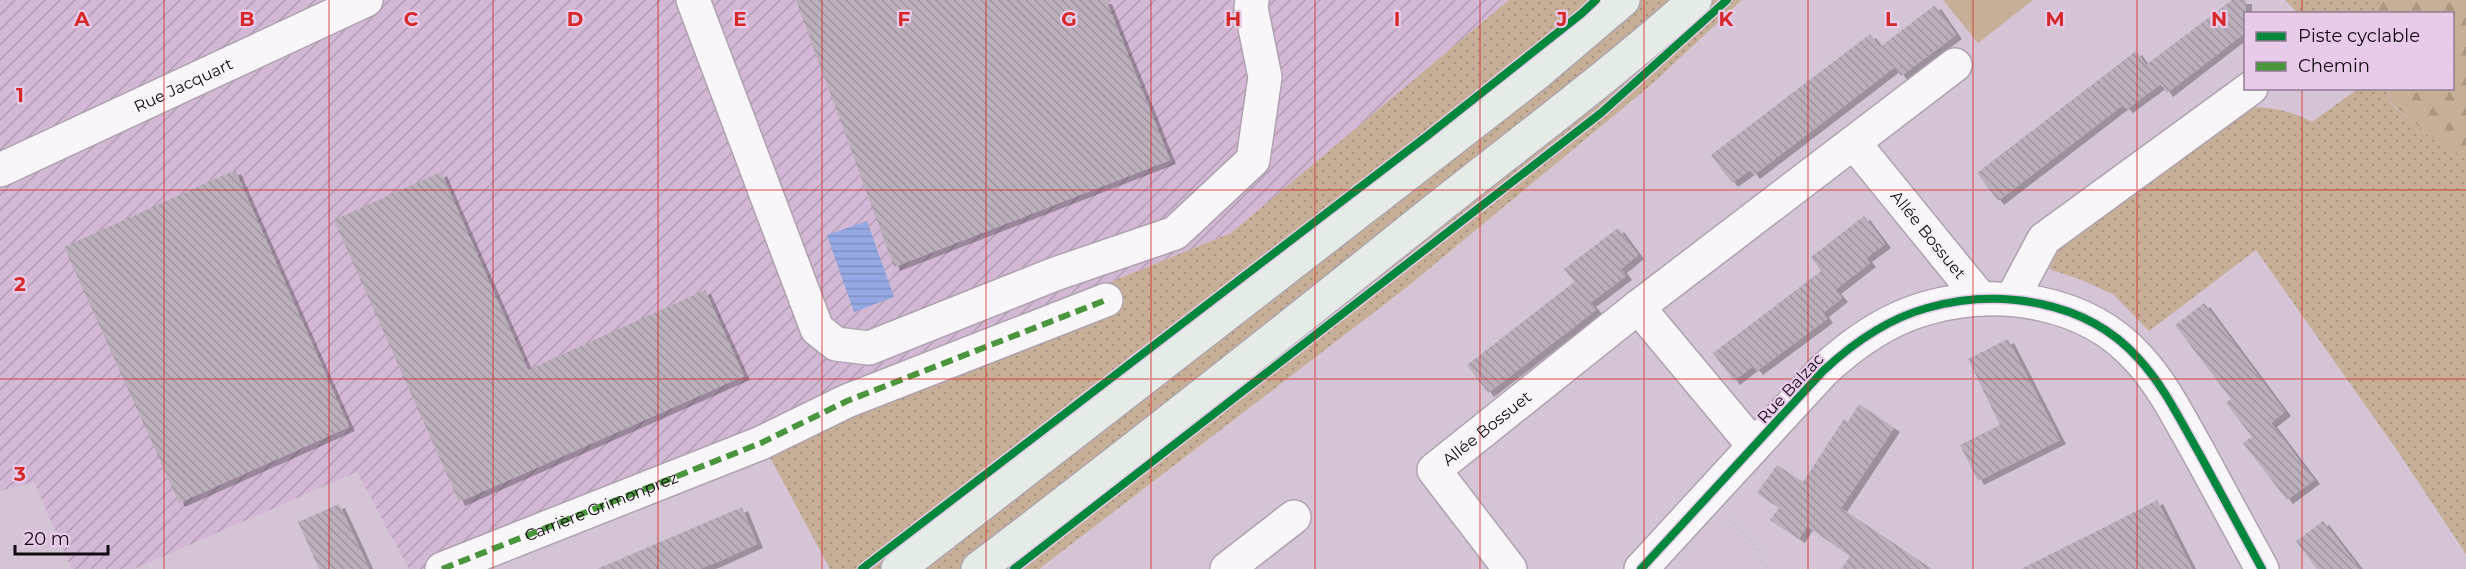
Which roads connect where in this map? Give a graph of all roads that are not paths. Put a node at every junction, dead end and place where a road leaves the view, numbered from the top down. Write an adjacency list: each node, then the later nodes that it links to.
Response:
1 (366, 0): 9 (street, Rue Jacquart)
2 (693, 0): 3 (street)
3 (1252, 0)
4 (1623, 0): 16 (main road)
5 (1695, 0): 17 (main road)
6 (1955, 65): 8 (street, Allée Bossuet)
7 (2248, 90): 10 (street)
8 (1854, 143): 10 (street, Allée Bossuet); 12 (street, Allée Bossuet)
9 (0, 170)
10 (1996, 299): 13 (street, Rue Balzac); 21 (street, Rue Balzac)
11 (1106, 300): 15 (street, Carrière Grimonprez)
12 (1638, 307): 13 (street); 19 (street, Allée Bossuet)
13 (1754, 446): 20 (street, Rue Balzac)
14 (1294, 517): 18 (street)
15 (442, 569)
16 (898, 569)
17 (978, 569)
18 (1227, 569)
19 (1510, 569)
20 (1641, 569)
21 (2262, 569)

